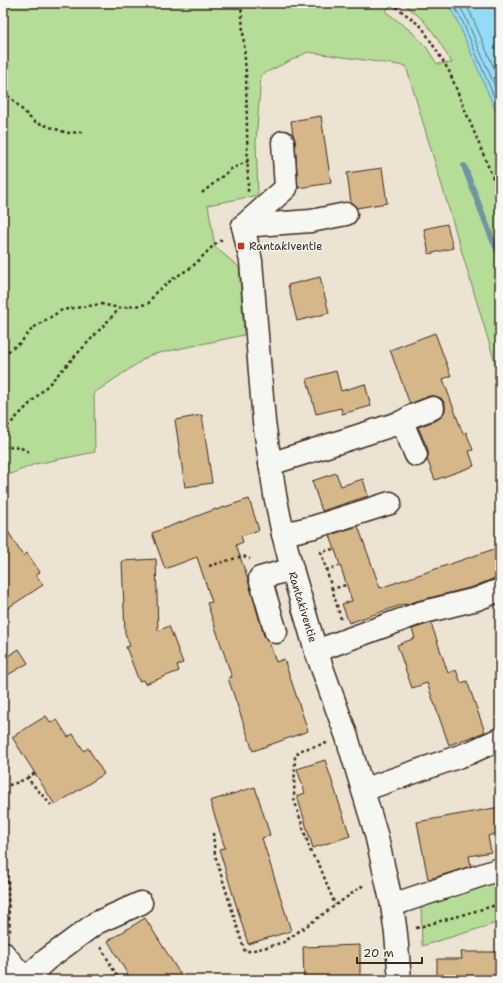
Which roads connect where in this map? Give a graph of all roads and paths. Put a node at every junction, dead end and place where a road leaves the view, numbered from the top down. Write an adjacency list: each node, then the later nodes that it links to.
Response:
1 (241, 3): 6 (path)
2 (391, 3): 9 (path)
3 (3, 92): 4 (path)
4 (83, 132)
5 (283, 142): 11 (street)
6 (248, 161): 7 (path); 8 (path)
7 (202, 193)
8 (248, 193)
9 (500, 195)
10 (346, 214): 11 (street)
11 (243, 226): 12 (path); 20 (street, Rantakiventie)
12 (120, 308): 13 (path); 16 (path)
13 (3, 355)
14 (433, 408): 15 (street)
15 (402, 422): 19 (street); 20 (street)
16 (3, 432)
17 (3, 447): 18 (path)
18 (29, 452)
19 (416, 455)
20 (270, 464): 22 (street, Rantakiventie)
21 (390, 503): 22 (street)
22 (283, 534): 26 (street, Rantakiventie)
23 (333, 549): 28 (path)
24 (209, 566): 27 (path)
25 (339, 566): 28 (path)
26 (292, 569): 27 (street); 34 (street, Rantakiventie)
27 (257, 570): 32 (street)
28 (326, 570): 30 (path)
29 (346, 585): 30 (path)
30 (332, 589): 33 (path)
31 (500, 590): 33 (street)
32 (276, 632)
33 (349, 640): 34 (street)
34 (316, 651): 35 (street, Rantakiventie)
35 (347, 737): 40 (street, Rantakiventie); 49 (path)
36 (500, 739): 40 (street)
37 (35, 773): 38 (path)
38 (27, 778): 39 (path); 41 (path)
39 (3, 787)
40 (363, 790): 45 (street, Rantakiventie)
41 (51, 805)
42 (213, 833): 49 (path)
43 (3, 839): 52 (path)
44 (500, 869): 47 (street)
45 (385, 870): 47 (street, Rantakiventie); 49 (path)
46 (141, 903): 50 (street)
47 (392, 904): 51 (street, Rantakiventie)
48 (500, 904): 51 (path)
49 (335, 905)
50 (82, 933): 54 (street); 55 (path)
51 (396, 934): 56 (street, Rantakiventie)
52 (7, 944): 54 (street)
53 (128, 975): 55 (path)
54 (25, 979)
55 (120, 980)
56 (400, 980)

